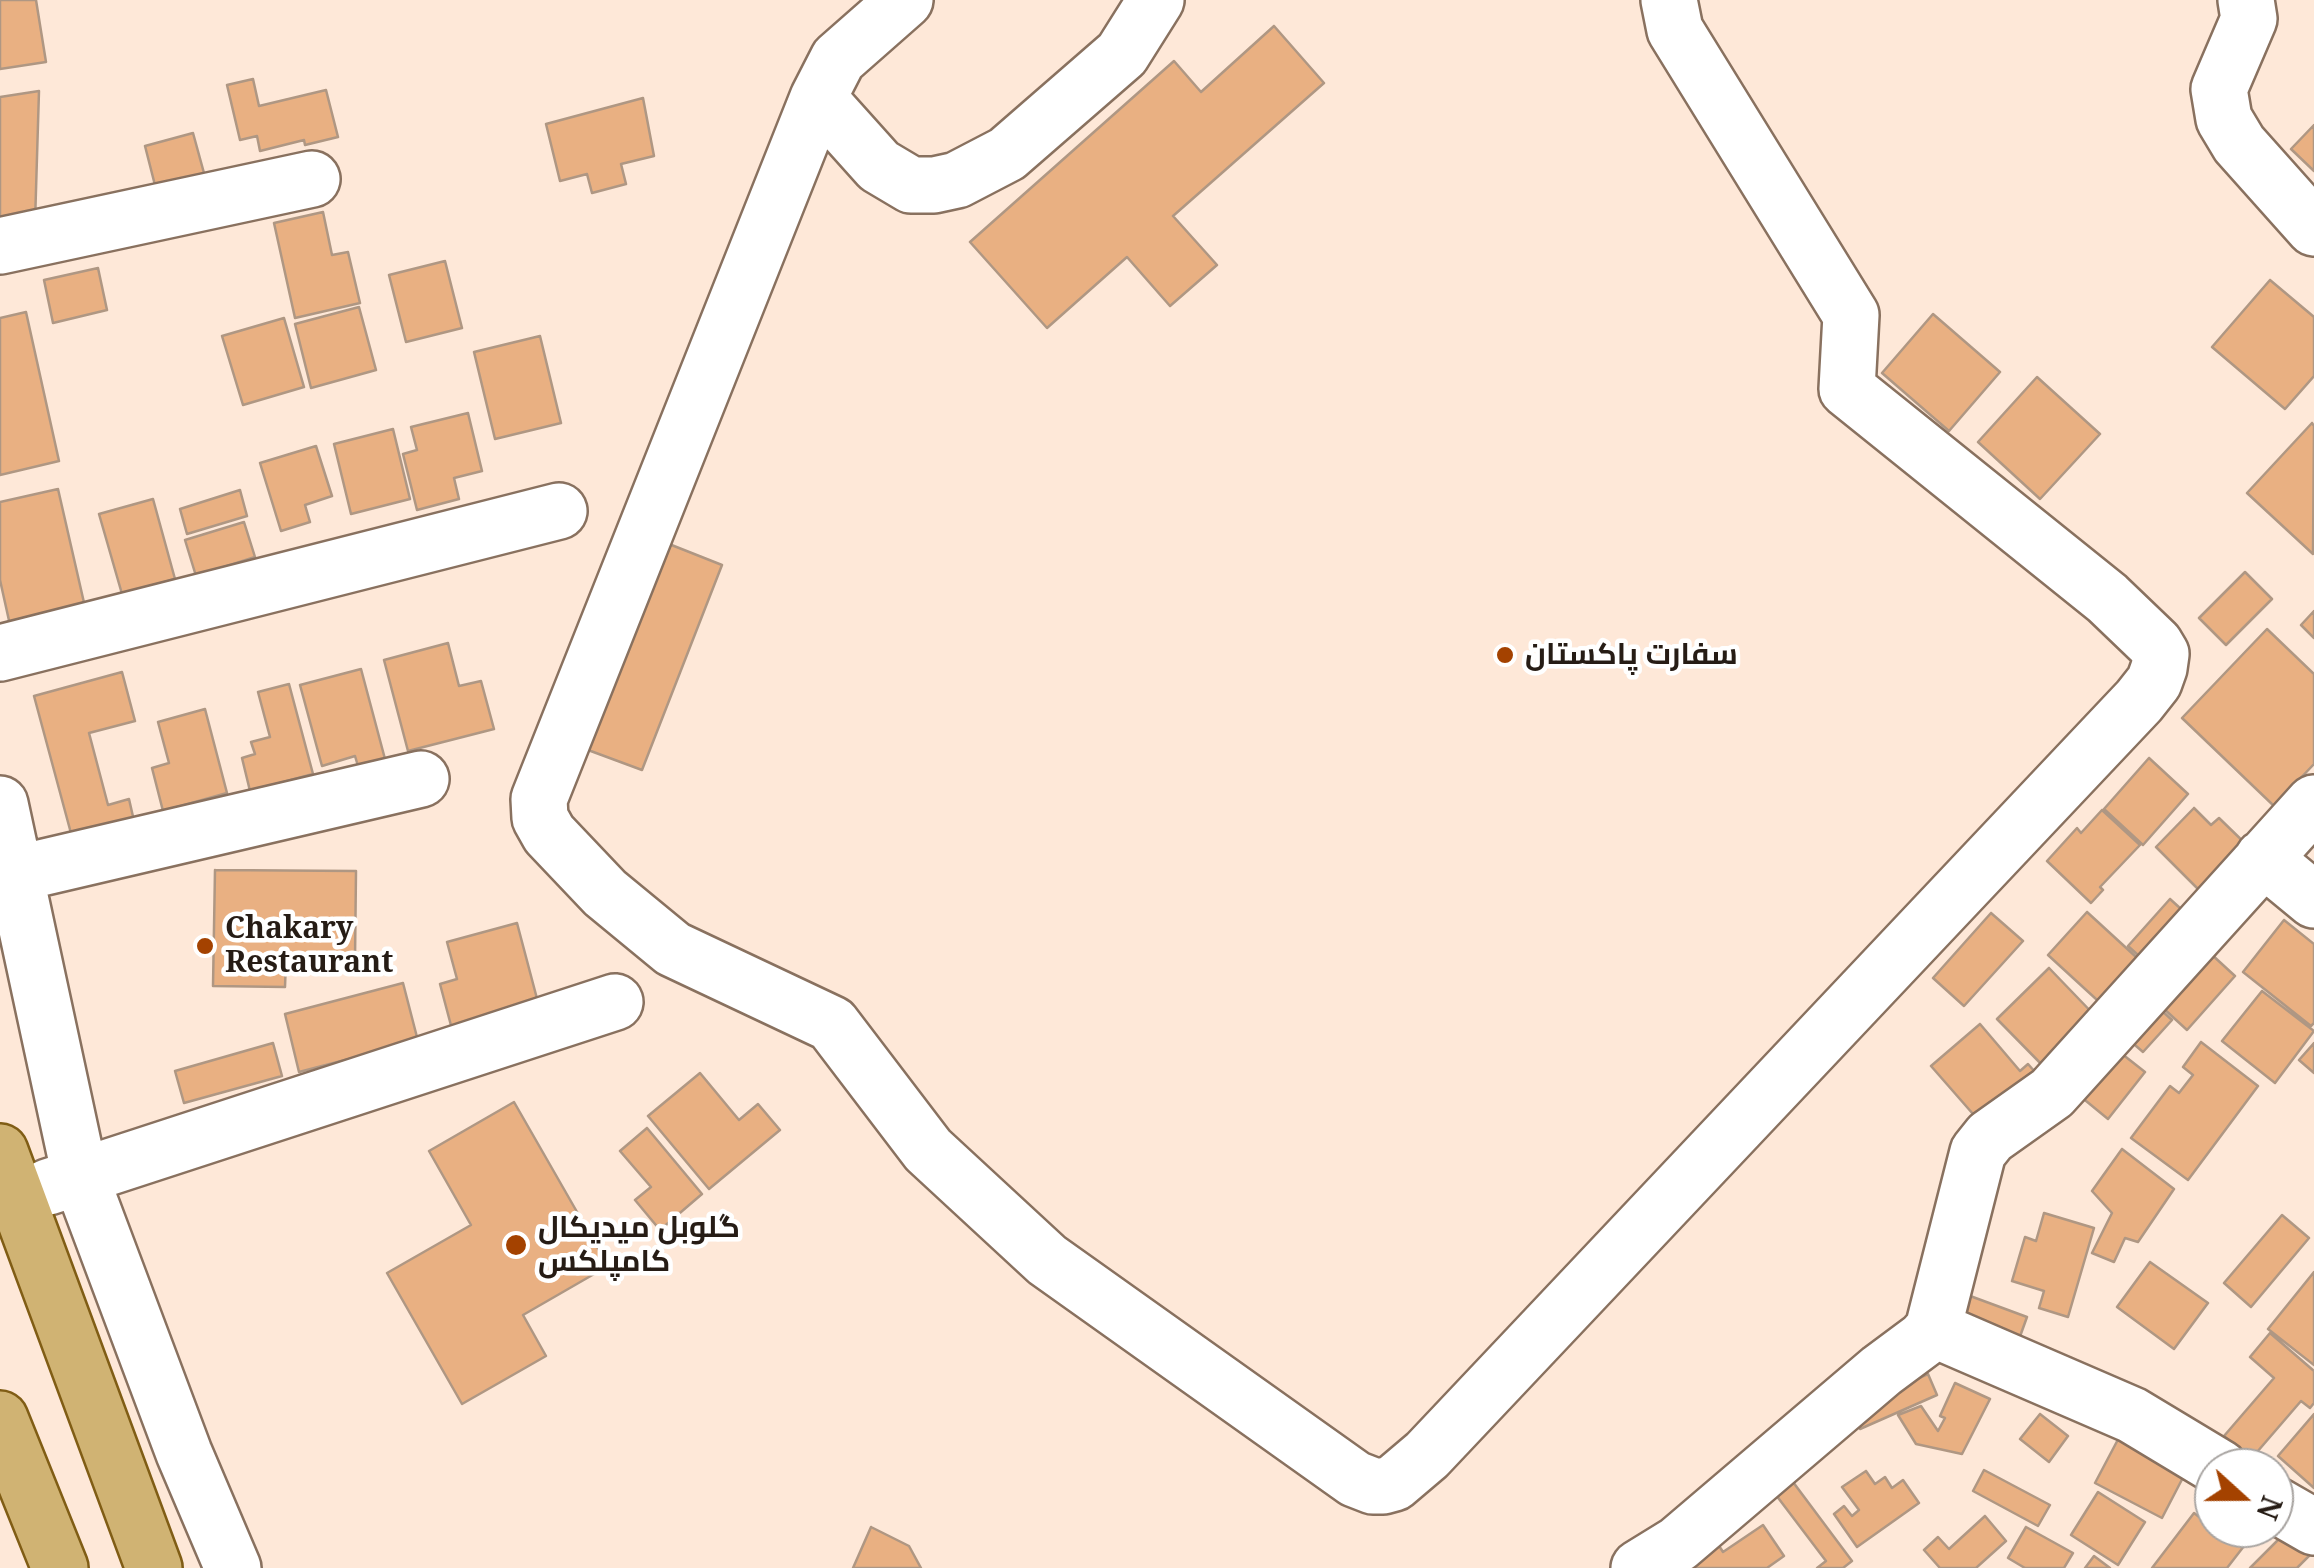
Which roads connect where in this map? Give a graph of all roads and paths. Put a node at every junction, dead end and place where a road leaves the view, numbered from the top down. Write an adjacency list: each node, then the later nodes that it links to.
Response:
1 (906, 0): 5 (street)
2 (1156, 0): 5 (street)
3 (1670, 0): 5 (street)
4 (2246, 0): 7 (street)
5 (818, 98)
6 (312, 179): 8 (street)
7 (2314, 228)
8 (0, 246)
9 (559, 511): 10 (street)
10 (0, 654)
11 (421, 779): 15 (street)
12 (0, 804): 15 (street)
13 (2314, 804): 14 (street)
14 (2263, 858): 16 (street); 20 (street)
15 (15, 874): 19 (street)
16 (2314, 900)
17 (615, 1002): 19 (street)
18 (8, 1175): 19 (street); 24 (main road)
19 (80, 1176): 25 (street)
20 (1933, 1329): 22 (street); 26 (street)
21 (0, 1419): 23 (main road)
22 (2194, 1452)
23 (60, 1568)
24 (154, 1568)
25 (233, 1568)
26 (1640, 1568)

